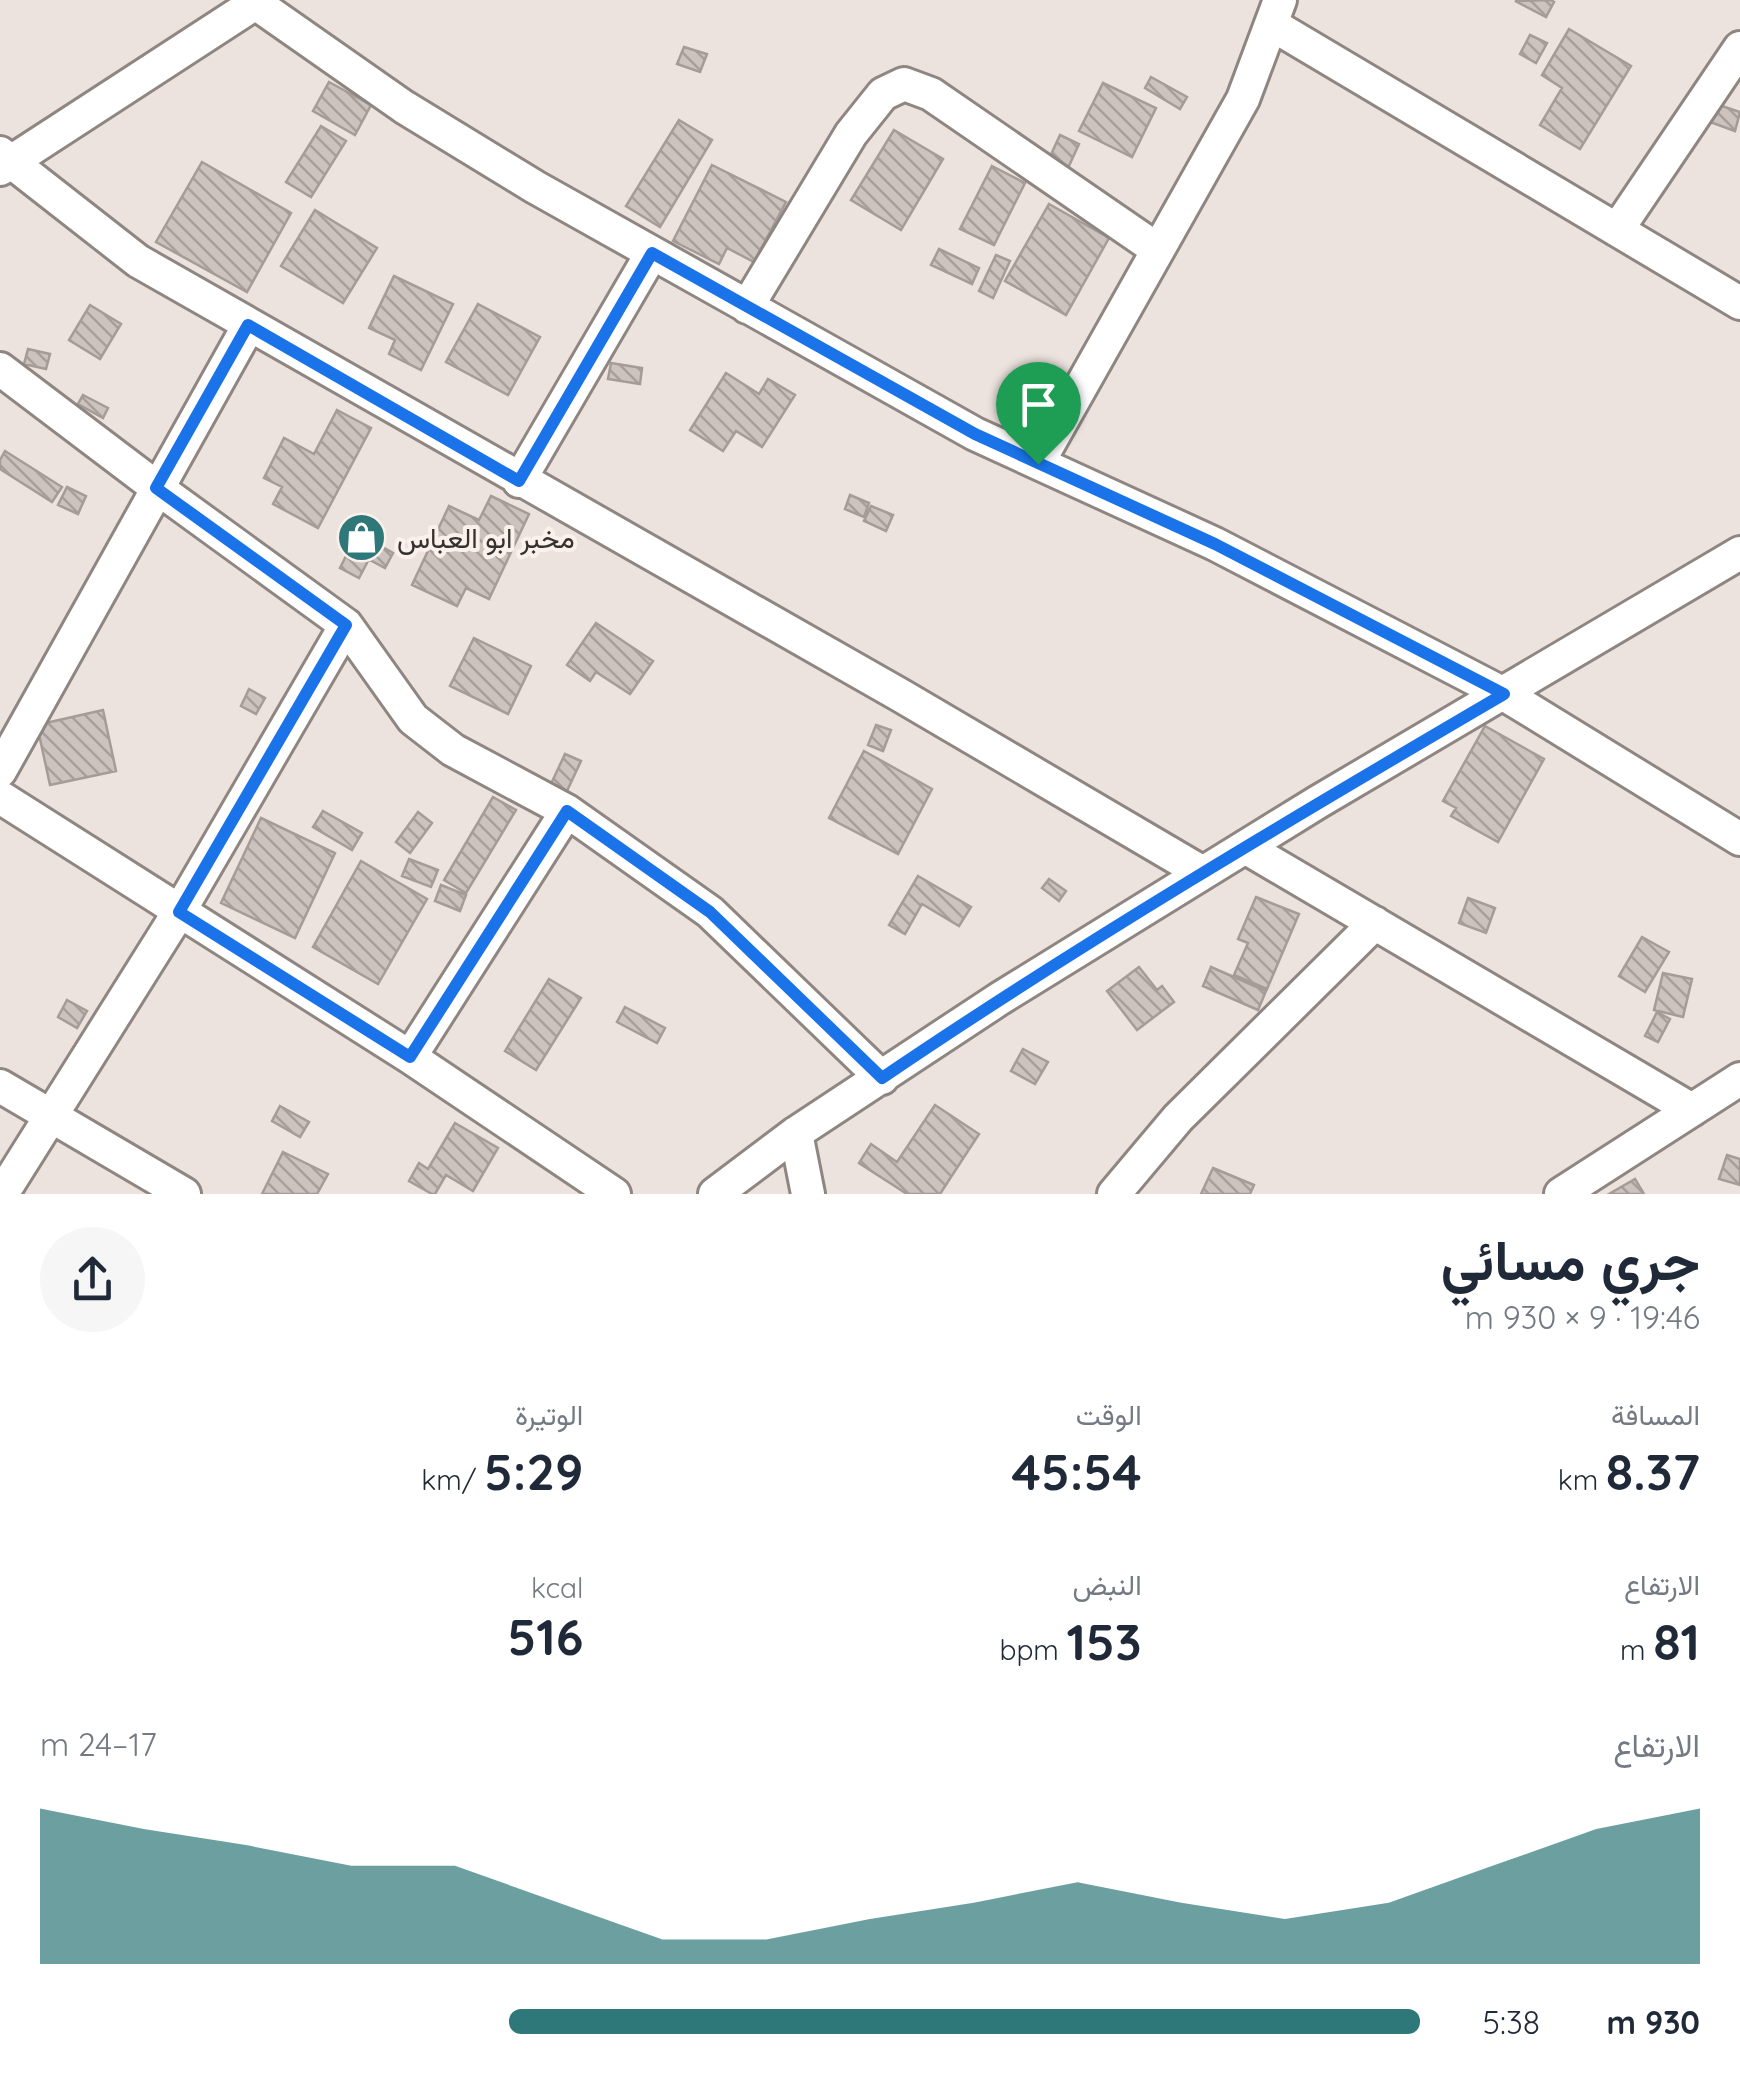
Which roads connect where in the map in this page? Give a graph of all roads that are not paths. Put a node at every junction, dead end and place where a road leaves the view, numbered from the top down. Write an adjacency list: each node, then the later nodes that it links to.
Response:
1 (256, 1): 4 (street); 7 (street)
2 (1276, 12): 5 (street); 6 (street)
3 (1740, 48): 5 (street)
4 (4, 161): 10 (street)
5 (1618, 230): 8 (street)
6 (1158, 250): 9 (street); 12 (street)
7 (652, 253): 9 (street); 13 (street)
8 (1740, 303)
9 (747, 306): 12 (street)
10 (248, 325): 13 (street); 14 (street)
11 (0, 368): 14 (street)
12 (1038, 464): 17 (street)
13 (519, 481): 23 (street)
14 (156, 488): 16 (street); 18 (street)
15 (1740, 552): 17 (street)
16 (346, 625): 20 (street); 24 (street)
17 (1504, 694): 21 (street); 22 (street)
18 (0, 771)
19 (0, 797): 24 (street)
20 (567, 811): 26 (street); 27 (street)
21 (1740, 839)
22 (1245, 847): 23 (street); 25 (street)
23 (1202, 873): 27 (street)
24 (179, 912): 26 (street); 30 (street)
25 (1375, 923): 29 (street); 37 (street)
26 (410, 1057): 34 (street)
27 (882, 1078): 31 (street)
28 (0, 1086): 30 (street)
29 (1722, 1098): 38 (street)
30 (50, 1118): 32 (street); 33 (street)
31 (796, 1132): 35 (street); 36 (street)
32 (2, 1194)
33 (184, 1194)
34 (614, 1194)
35 (715, 1194)
36 (808, 1194)
37 (1114, 1194)
38 (1561, 1194)

